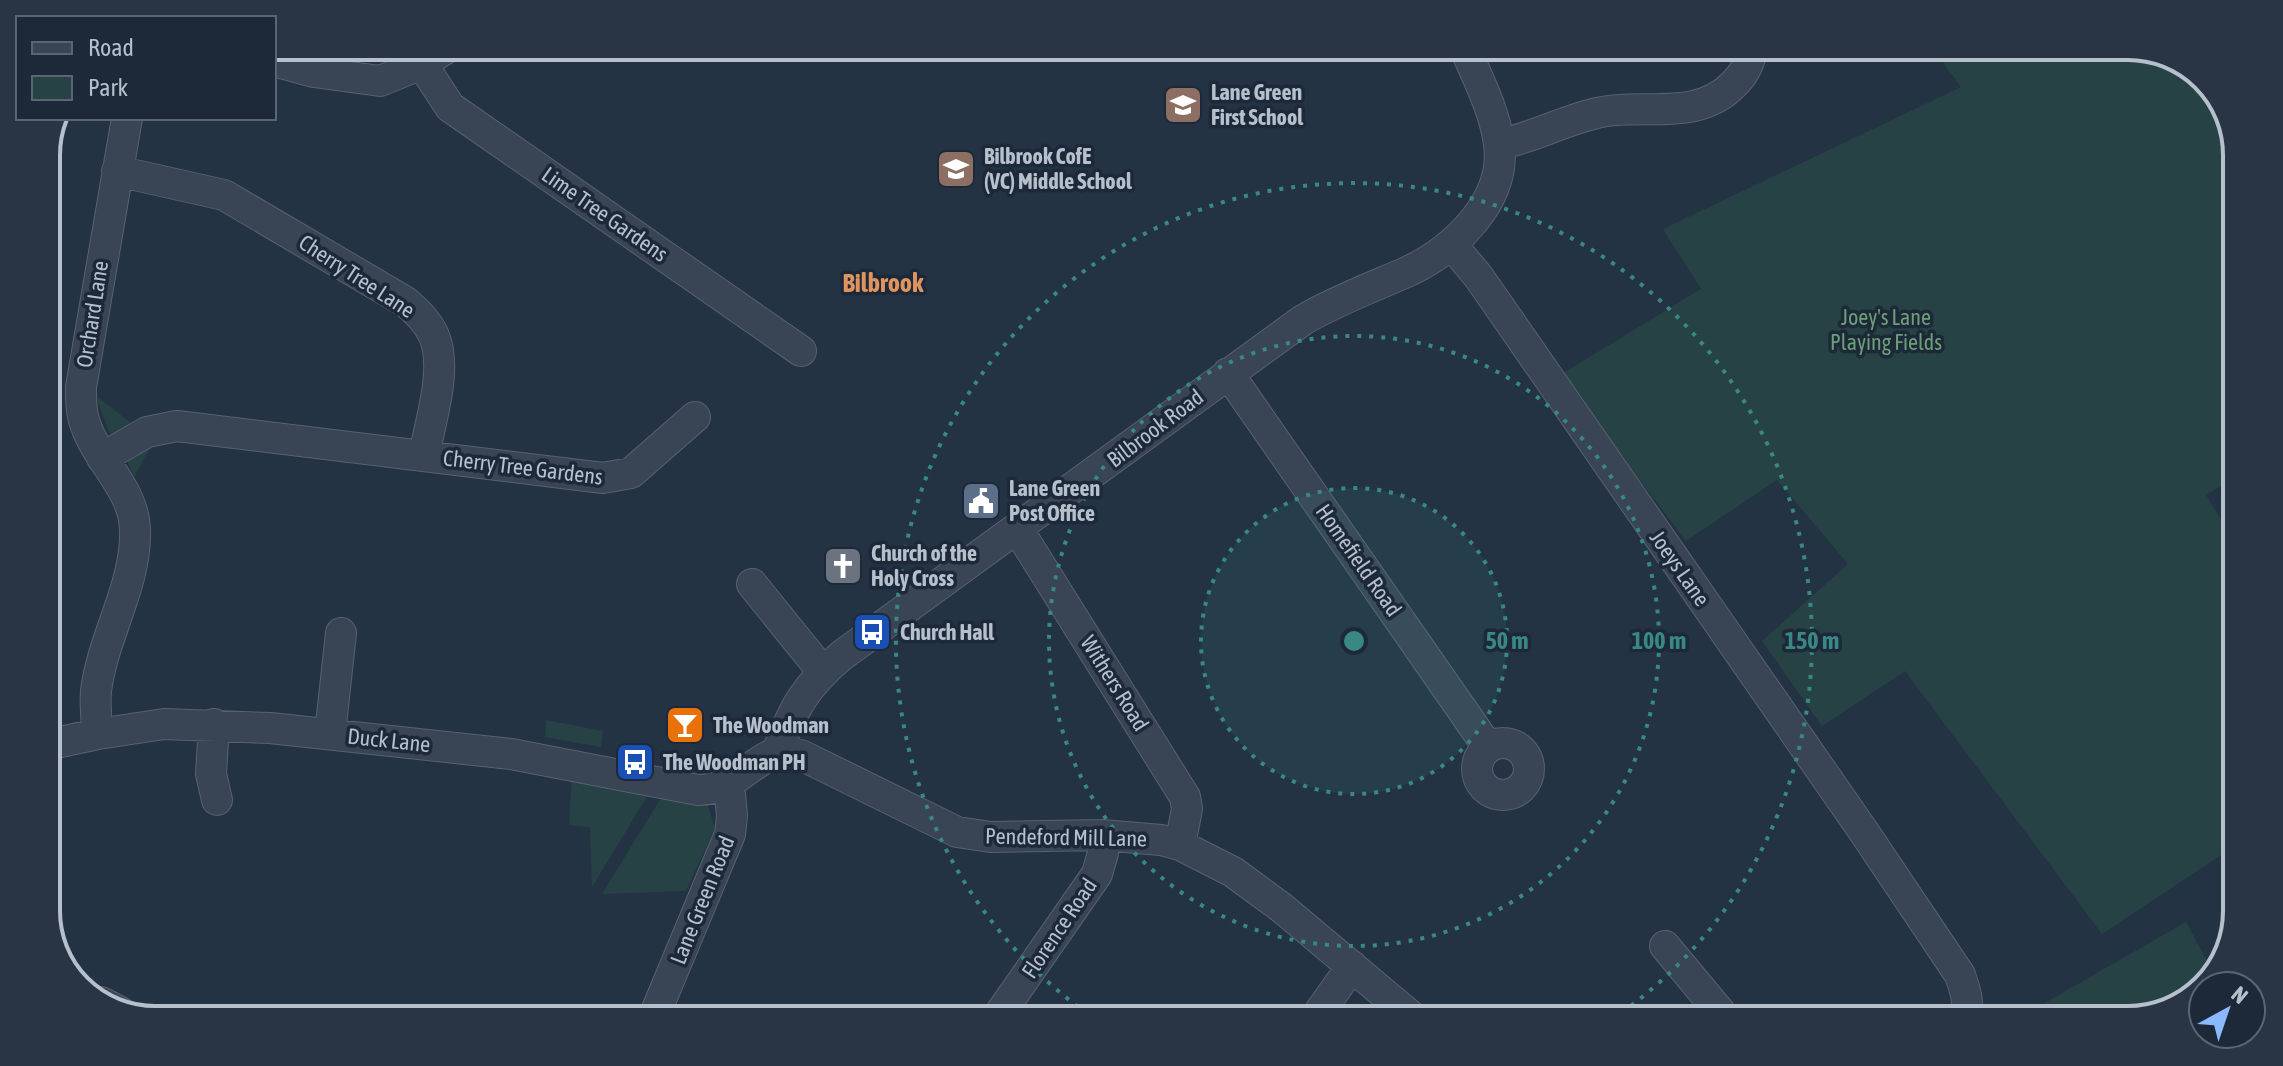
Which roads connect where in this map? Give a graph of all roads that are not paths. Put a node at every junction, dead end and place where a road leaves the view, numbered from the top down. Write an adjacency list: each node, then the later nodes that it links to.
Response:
1 (428, 60): 5 (street)
2 (1470, 60): 7 (street, Bilbrook Road)
3 (1748, 60): 7 (street)
4 (276, 62): 5 (street)
5 (422, 64): 10 (street, Lime Tree Gardens)
6 (127, 120): 8 (street, Orchard Lane)
7 (1500, 144): 9 (street, Bilbrook Road)
8 (117, 171): 13 (street, Cherry Tree Lane); 14 (street, Orchard Lane)
9 (1451, 244): 11 (street, Bilbrook Road); 36 (street, Joeys Lane)
10 (801, 351)
11 (1228, 373): 15 (street, Bilbrook Road); 23 (street, Homefield Road)
12 (695, 417): 13 (street, Cherry Tree Gardens)
13 (424, 456): 14 (street)
14 (102, 458): 20 (street, Orchard Lane)
15 (1017, 528): 18 (street, Bilbrook Road); 28 (street, Withers Road)
16 (752, 584): 18 (street)
17 (341, 633): 21 (street)
18 (823, 672): 24 (street, Bilbrook Road)
19 (214, 724): 20 (street, Duck Lane); 21 (street, Duck Lane); 26 (street)
20 (98, 734): 22 (street, Duck Lane)
21 (330, 734): 25 (street, Duck Lane)
22 (60, 742)
23 (1488, 747)
24 (777, 752): 25 (street); 27 (street, Pendeford Mill Lane)
25 (729, 783): 31 (street, Lane Green Road)
26 (217, 800)
27 (1102, 835): 28 (street, Pendeford Mill Lane); 32 (street, Florence Road)
28 (1180, 845): 30 (street, Pendeford Mill Lane)
29 (1665, 946): 35 (street)
30 (1352, 966): 33 (street); 34 (street, Pendeford Mill Lane)
31 (658, 1006)
32 (1005, 1006)
33 (1324, 1006)
34 (1399, 1006)
35 (1715, 1006)
36 (1967, 1006)

